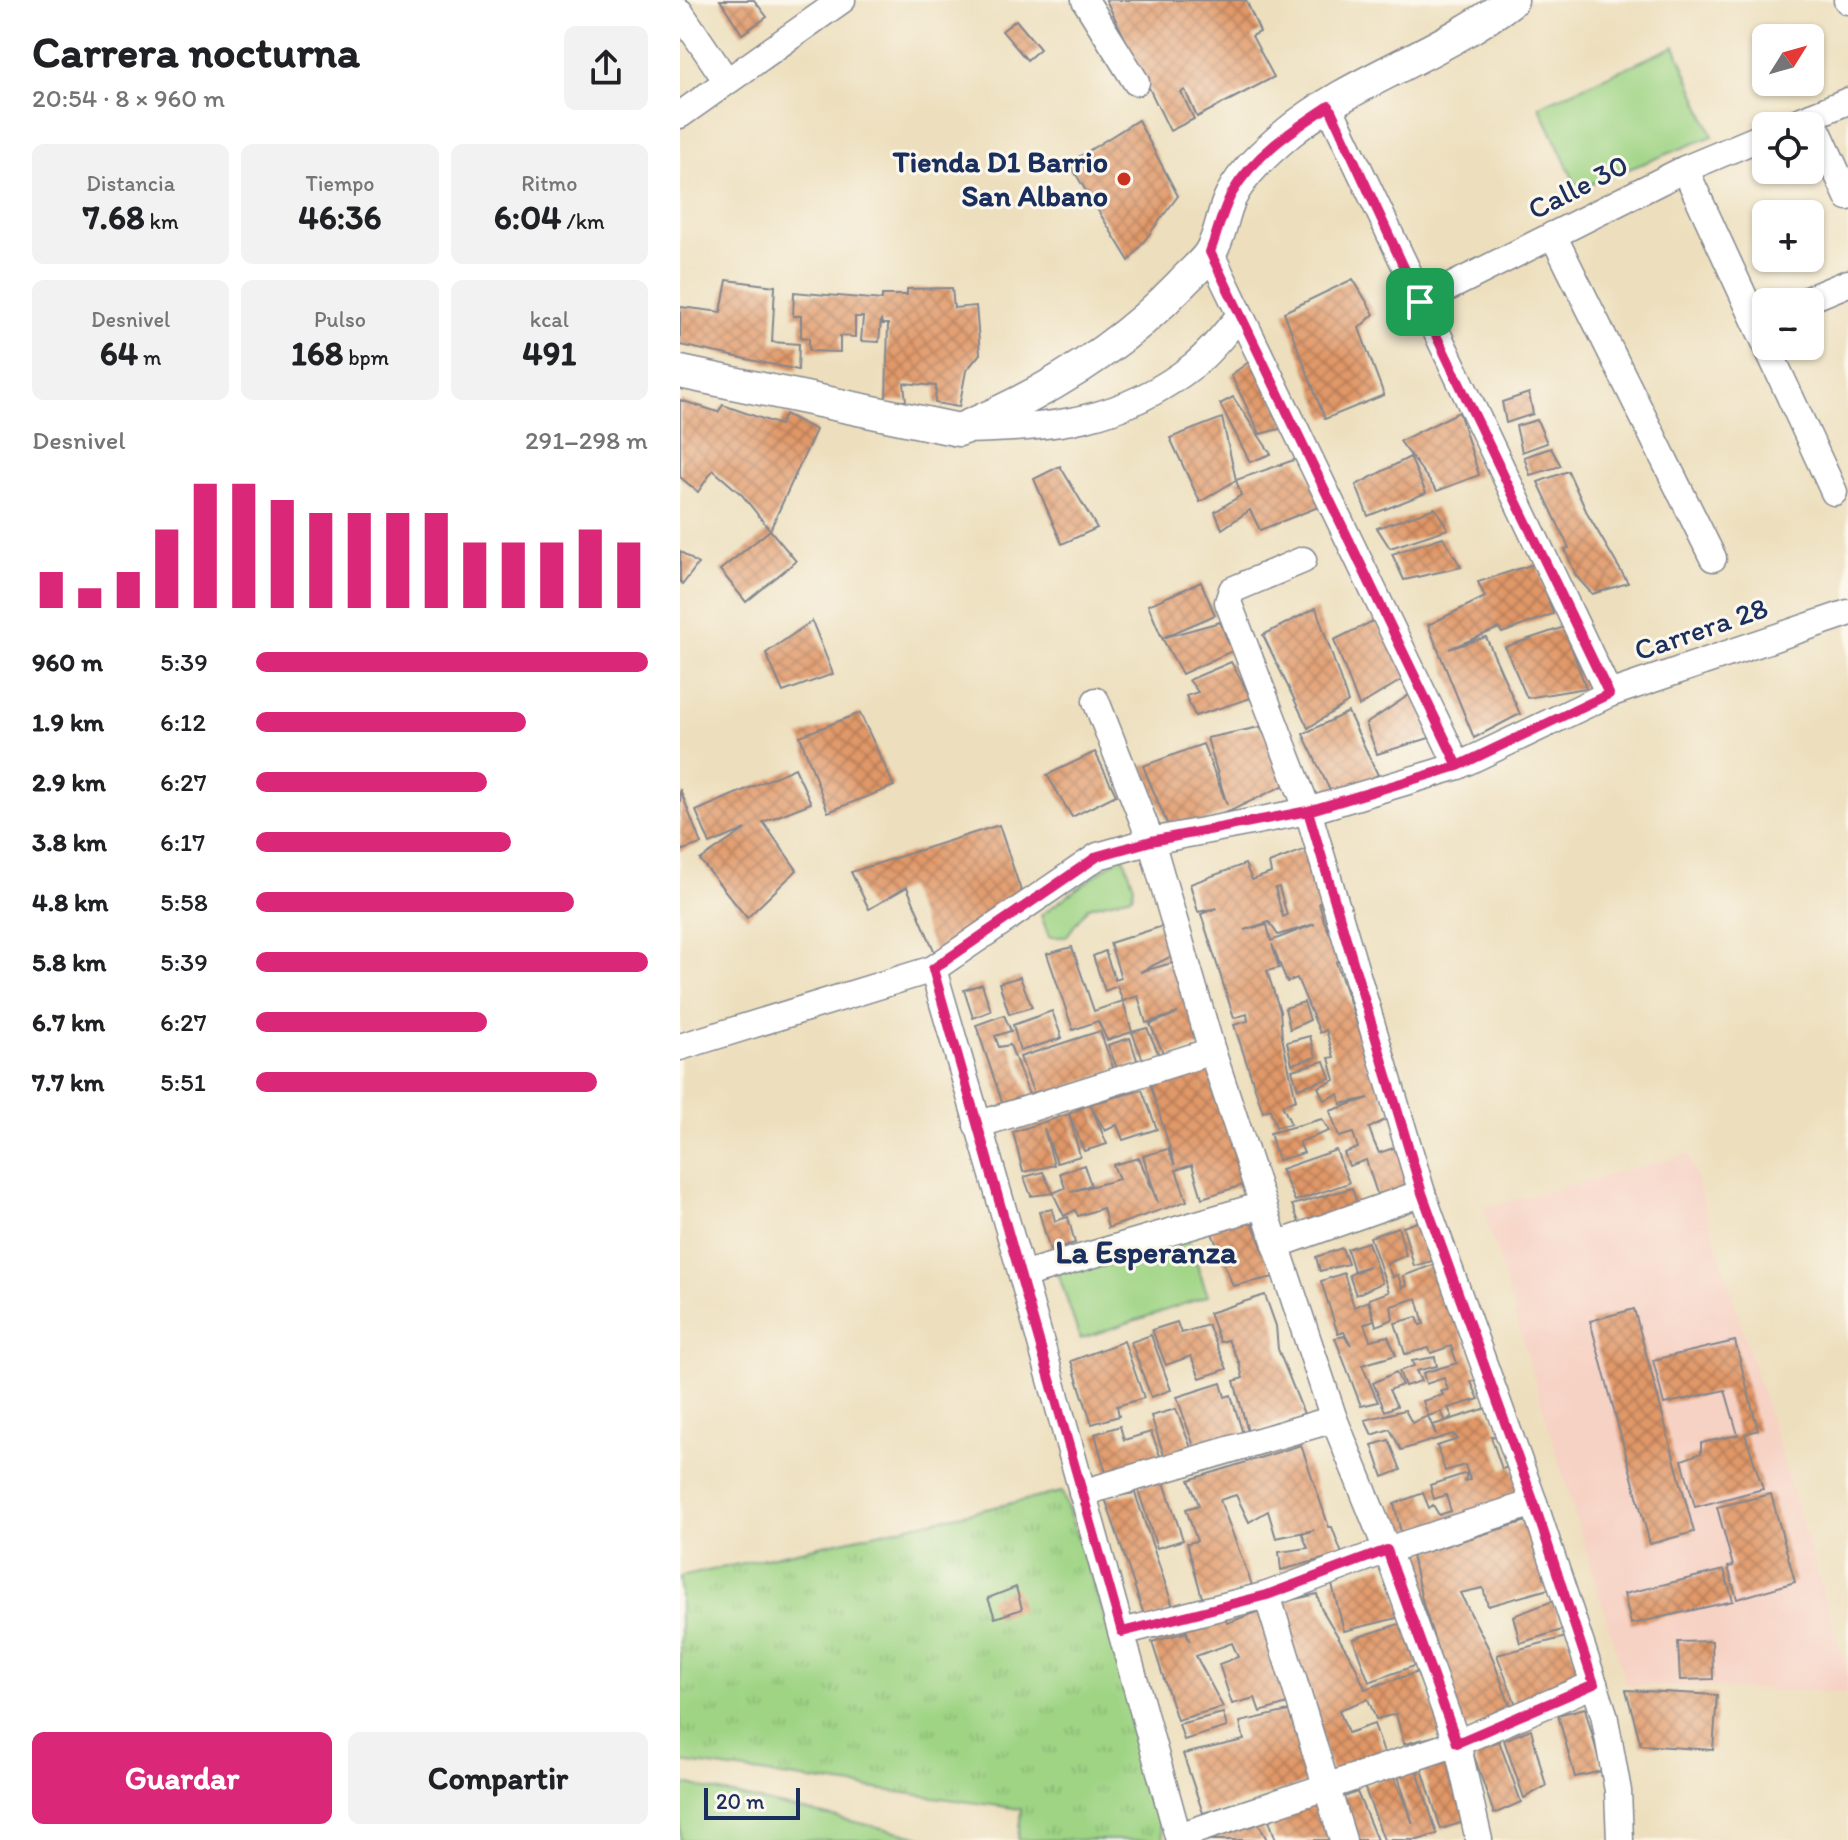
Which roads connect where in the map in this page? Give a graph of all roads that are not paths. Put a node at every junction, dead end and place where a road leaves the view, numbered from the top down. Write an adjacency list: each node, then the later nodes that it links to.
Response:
1 (842, 0): 5 (street)
2 (1085, 0): 6 (street)
3 (1512, 0): 8 (street)
4 (680, 12): 5 (street)
5 (726, 80): 10 (street)
6 (1136, 82)
7 (1848, 101): 9 (street)
8 (1329, 106): 16 (street); 19 (street)
9 (1821, 112)
10 (680, 115)
11 (1752, 141): 13 (street, Calle 30)
12 (1824, 160): 14 (street)
13 (1685, 169): 15 (street, Calle 30); 20 (street)
14 (1848, 197)
15 (1553, 235): 19 (street, Calle 30); 26 (street)
16 (1210, 252): 21 (street); 24 (street)
17 (1848, 283): 18 (street)
18 (1824, 293)
19 (1420, 302): 29 (street)
20 (1752, 303)
21 (1240, 316): 24 (street); 31 (street)
22 (1778, 360): 25 (street)
23 (680, 372): 24 (street)
24 (959, 430)
25 (1834, 492)
26 (1713, 558)
27 (1303, 560): 32 (street)
28 (1848, 613): 29 (street, Carrera 28)
29 (1609, 694): 31 (street, Carrera 28)
30 (1096, 701): 33 (street)
31 (1458, 766): 32 (street, Carrera 28)
32 (1308, 811): 33 (street, Carrera 28); 38 (street)
33 (1151, 841): 34 (street, Carrera 28); 36 (street)
34 (933, 969): 35 (street, Carrera 28); 37 (street)
35 (680, 1047)
36 (1212, 1051): 37 (street); 39 (street)
37 (977, 1125): 41 (street)
38 (1422, 1193): 40 (street); 44 (street)
39 (1263, 1205): 40 (street); 41 (street)
40 (1276, 1245): 42 (street)
41 (1022, 1275): 43 (street)
42 (1334, 1419): 43 (street); 45 (street)
43 (1082, 1493): 47 (street)
44 (1534, 1503): 45 (street); 48 (street)
45 (1387, 1550): 46 (street); 49 (street)
46 (1267, 1595): 47 (street); 50 (street)
47 (1122, 1632): 51 (street)
48 (1594, 1684): 49 (street); 54 (street)
49 (1457, 1743): 50 (street); 53 (street)
50 (1324, 1787): 51 (street); 52 (street)
51 (1179, 1838)
52 (1343, 1840)
53 (1479, 1840)
54 (1620, 1840)

